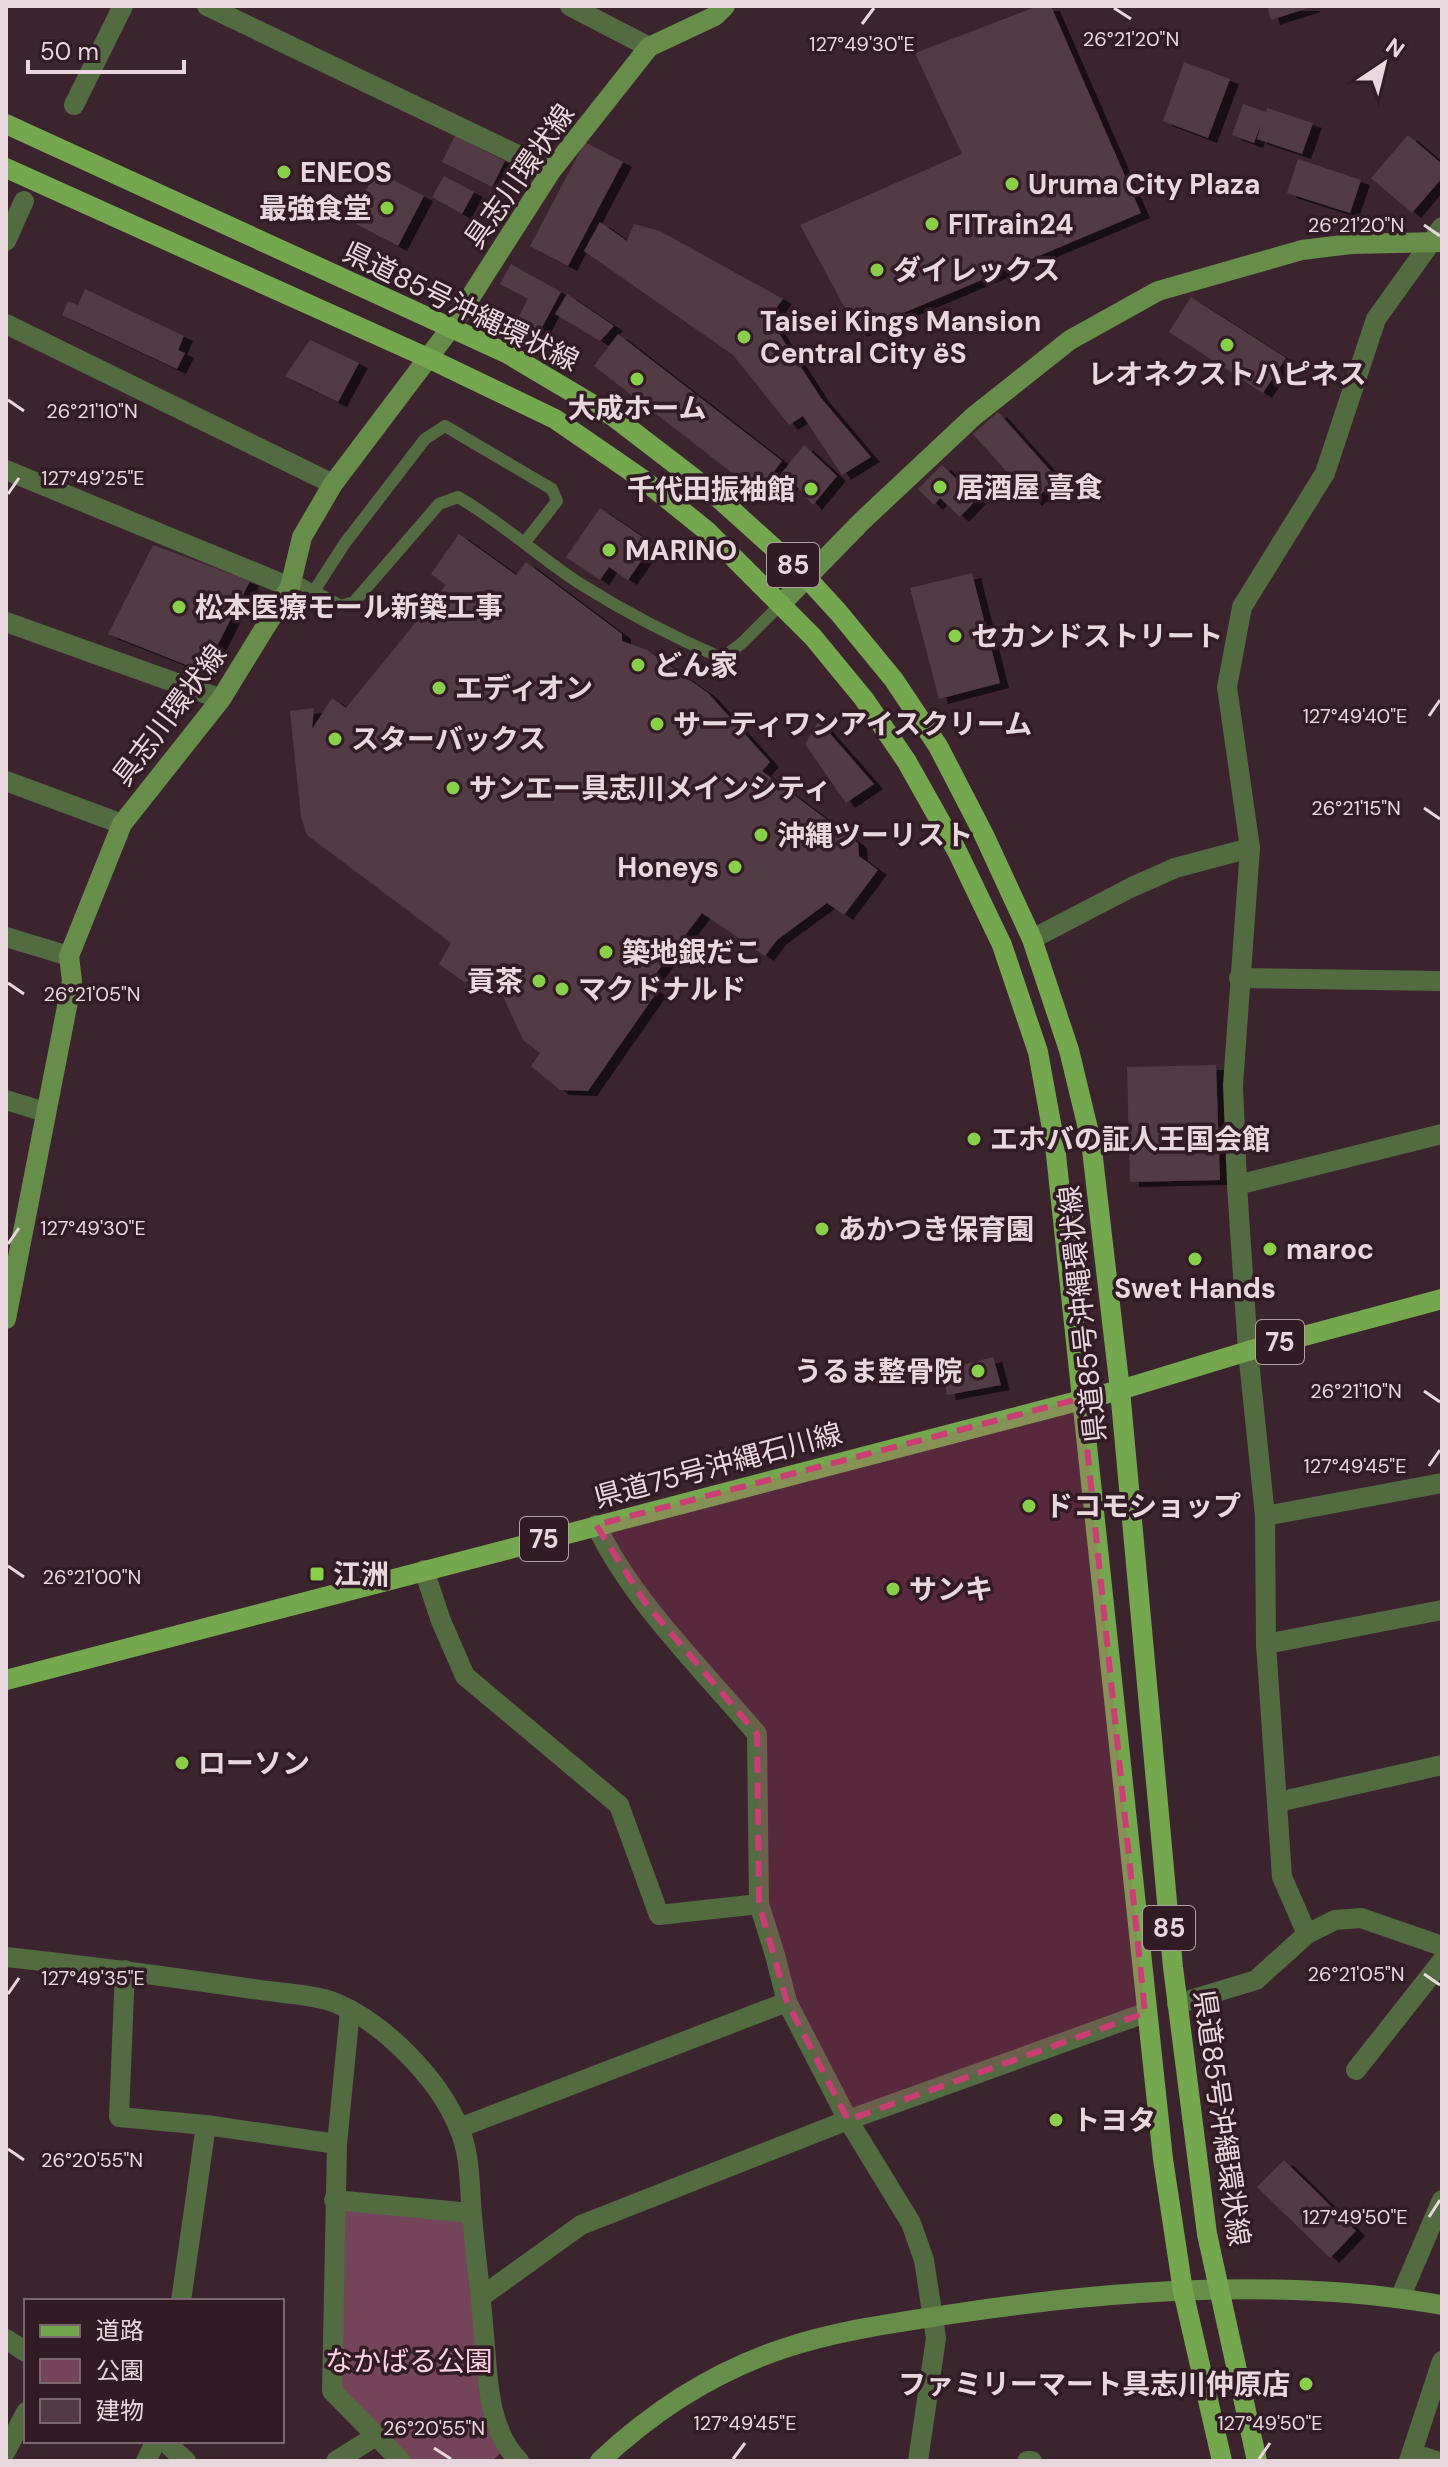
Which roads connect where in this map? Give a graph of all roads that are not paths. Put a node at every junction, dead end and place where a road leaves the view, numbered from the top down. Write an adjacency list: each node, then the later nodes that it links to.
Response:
1 (123, 6): 6 (street)
2 (207, 6): 9 (street)
3 (570, 6): 5 (street)
4 (725, 6): 5 (street, 具志川環状線)
5 (649, 47): 9 (street, 具志川環状線)
6 (74, 105)
7 (6, 124): 14 (main road, 県道85号沖縄環状線 / 85)
8 (6, 168): 15 (main road, 県道85号沖縄環状線 / 85)
9 (551, 171): 14 (street, 具志川環状線)
10 (24, 201): 12 (street)
11 (1438, 237): 19 (street); 27 (street)
12 (6, 241)
13 (6, 324): 17 (street)
14 (450, 329): 15 (street, 具志川環状線); 19 (main road, 県道85号沖縄環状線 / 85)
15 (428, 358): 17 (street, 具志川環状線); 22 (main road, 県道85号沖縄環状線 / 85)
16 (6, 470): 20 (street)
17 (333, 484): 20 (street, 具志川環状線)
18 (525, 542): 21 (lane); 21 (lane); 22 (lane)
19 (807, 578): 22 (street); 29 (main road, 県道85号沖縄環状線 / 85)
20 (291, 583): 21 (lane); 24 (street, 具志川環状線)
21 (314, 591)
22 (781, 604): 42 (main road, 県道85号沖縄環状線 / 85)
23 (6, 622): 24 (street)
24 (221, 699): 26 (street, 具志川環状線)
25 (6, 781): 26 (street)
26 (122, 824): 30 (street, 具志川環状線)
27 (1250, 848): 29 (street); 31 (street)
28 (6, 937): 30 (street)
29 (1032, 939): 41 (main road, 県道85号沖縄環状線 / 85)
30 (69, 956): 34 (street, 具志川環状線)
31 (1239, 978): 32 (street); 36 (street)
32 (1442, 981)
33 (6, 1100): 34 (street)
34 (45, 1112): 37 (street, 具志川環状線)
35 (1442, 1134): 36 (street)
36 (1237, 1185): 40 (street)
37 (10, 1272): 39 (street, 具志川環状線)
38 (1442, 1299): 40 (main road, 県道75号沖縄石川線 / 75)
39 (6, 1319)
40 (1248, 1351): 41 (main road, 県道75号沖縄石川線 / 75); 44 (street)
41 (1120, 1390): 42 (main road, 県道75号沖縄石川線 / 75); 59 (main road, 県道85号沖縄環状線 / 85)
42 (1082, 1398): 45 (main road, 県道75号沖縄石川線 / 75); 61 (main road, 県道85号沖縄環状線 / 85)
43 (1442, 1483): 44 (street)
44 (1265, 1516): 48 (street)
45 (596, 1525): 46 (main road, 県道75号沖縄石川線 / 75); 52 (street)
46 (424, 1570): 49 (main road, 県道75号沖縄石川線 / 75); 52 (street)
47 (1442, 1610): 48 (street)
48 (1266, 1644): 51 (street)
49 (6, 1680)
50 (1442, 1765): 51 (street)
51 (1278, 1802): 53 (street)
52 (759, 1904): 58 (street)
53 (1307, 1934): 54 (street); 59 (street)
54 (1442, 1946)
55 (6, 1957): 57 (street)
56 (1442, 1961): 62 (street)
57 (125, 1970): 60 (street); 64 (street)
58 (787, 2002): 63 (street); 65 (street)
59 (1177, 2004): 71 (main road, 県道85号沖縄環状線 / 85)
60 (350, 2010): 65 (street); 66 (street)
61 (1145, 2013): 63 (street); 70 (main road, 県道85号沖縄環状線 / 85)
62 (1356, 2070)
63 (848, 2120): 72 (street); 76 (street)
64 (206, 2125): 66 (street); 74 (street)
65 (459, 2128): 69 (street)
66 (337, 2144): 67 (street)
67 (334, 2200): 69 (street); 81 (street)
68 (1442, 2200): 73 (street)
69 (471, 2213): 72 (street)
70 (1183, 2291): 71 (street); 76 (street); 92 (main road, 県道85号沖縄環状線 / 85)
71 (1219, 2291): 73 (street); 93 (main road, 県道85号沖縄環状線 / 85)
72 (481, 2297): 89 (street)
73 (1400, 2298): 75 (street)
74 (181, 2299)
75 (1442, 2305)
76 (934, 2317): 90 (street); 91 (street)
77 (6, 2339): 78 (street)
78 (24, 2351)
79 (1442, 2361): 94 (street)
80 (24, 2416): 84 (street)
81 (376, 2436): 87 (street); 88 (street)
82 (155, 2443): 85 (street)
83 (166, 2443): 86 (street)
84 (6, 2451)
85 (146, 2461)
86 (186, 2461)
87 (336, 2461)
88 (401, 2461)
89 (519, 2461)
90 (600, 2461)
91 (918, 2461)
92 (1222, 2461)
93 (1257, 2461)
94 (1409, 2461)
95 (1418, 2461): 96 (street)
96 (1436, 2461)

